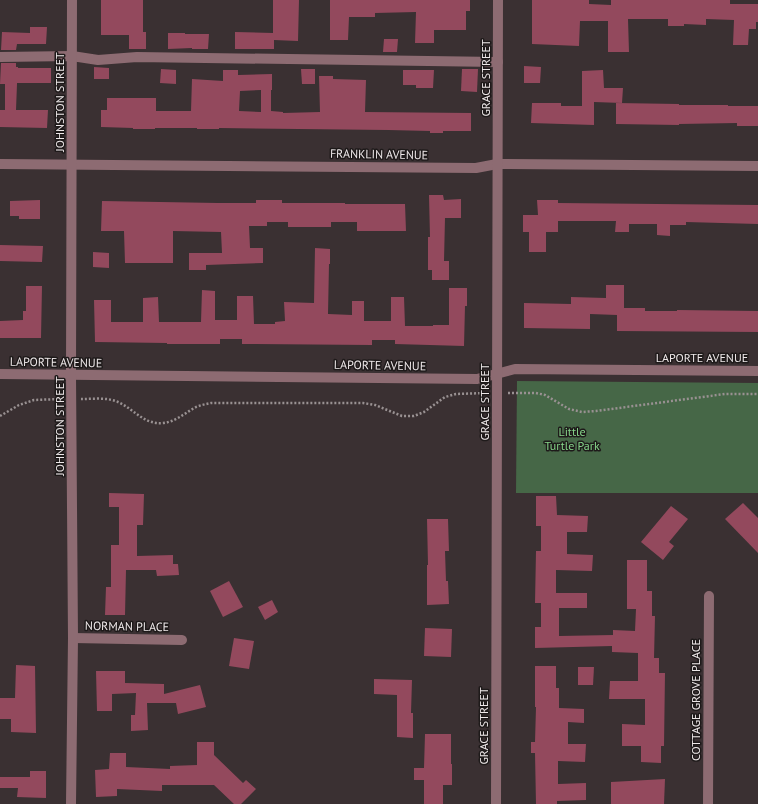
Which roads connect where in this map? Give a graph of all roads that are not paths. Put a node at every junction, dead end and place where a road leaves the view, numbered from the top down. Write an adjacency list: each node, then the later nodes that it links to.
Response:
1 (72, 0): 3 (street, JOHNSTON STREET)
2 (498, 0): 5 (street, GRACE STREET)
3 (72, 56): 4 (street); 5 (street); 7 (street, JOHNSTON STREET)
4 (0, 57)
5 (498, 62): 8 (street, GRACE STREET)
6 (0, 164): 7 (street, FRANKLIN AVENUE)
7 (72, 164): 8 (street, FRANKLIN AVENUE); 13 (street, JOHNSTON STREET)
8 (497, 164): 9 (street, FRANKLIN AVENUE); 12 (street, GRACE STREET)
9 (758, 166)
10 (758, 371): 12 (street, LAPORTE AVENUE)
11 (0, 374): 13 (street, LAPORTE AVENUE)
12 (497, 374): 13 (street, LAPORTE AVENUE); 18 (street, GRACE STREET)
13 (71, 375): 15 (street, JOHNSTON STREET)
14 (709, 596): 19 (street, COTTAGE GROVE PLACE)
15 (73, 638): 16 (street, NORMAN PLACE); 17 (street, JOHNSTON STREET)
16 (182, 640)
17 (71, 804)
18 (496, 804)
19 (708, 804)

